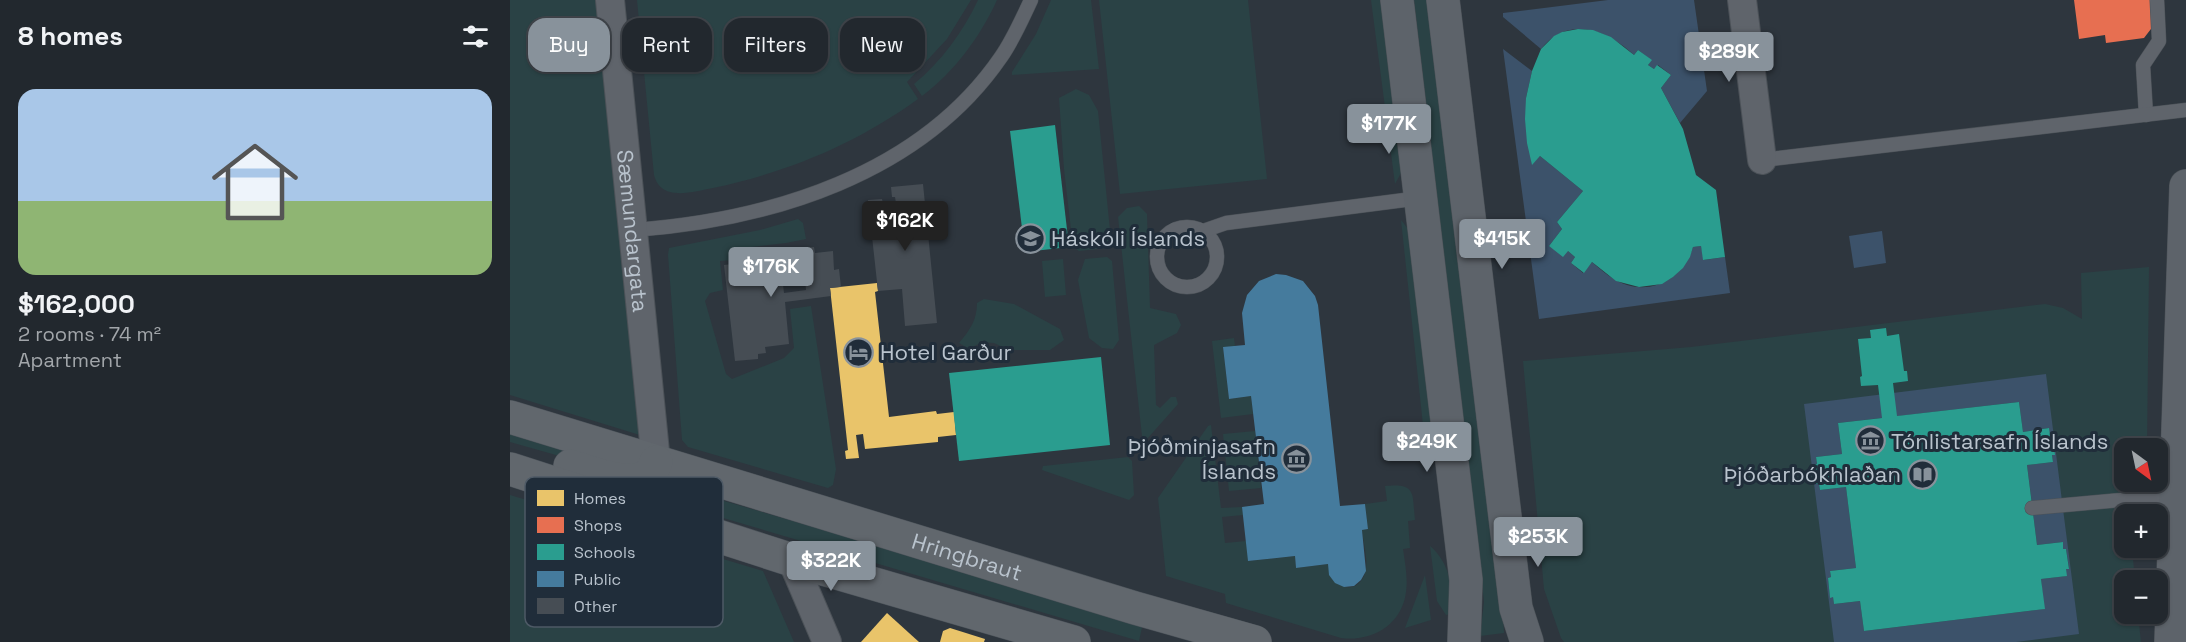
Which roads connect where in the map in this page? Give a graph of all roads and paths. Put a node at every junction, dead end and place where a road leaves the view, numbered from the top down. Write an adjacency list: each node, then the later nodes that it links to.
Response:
1 (610, 0): 12 (street, Sæmundargata)
2 (1031, 0): 12 (lane)
3 (1396, 0): 11 (main road)
4 (1443, 0): 31 (main road)
5 (1742, 0): 9 (street)
6 (2157, 0): 8 (lane)
7 (2186, 110): 8 (lane)
8 (2146, 115): 9 (lane)
9 (1762, 159)
10 (2186, 186): 23 (main road)
11 (1420, 198): 13 (lane); 30 (main road)
12 (634, 230): 16 (street, Sæmundargata)
13 (1203, 231): 13 (lane)
14 (510, 417): 16 (main road, Hringbraut)
15 (510, 449): 19 (main road)
16 (656, 462): 20 (main road); 21 (main road, Hringbraut)
17 (510, 469): 18 (main road)
18 (535, 477)
19 (610, 477)
20 (647, 477)
21 (707, 477)
22 (723, 482): 29 (main road, Hringbraut)
23 (2176, 495): 24 (lane); 32 (main road)
24 (2032, 508)
25 (723, 538): 26 (main road)
26 (792, 560): 27 (street); 28 (main road)
27 (827, 642)
28 (1074, 642)
29 (1255, 642)
30 (1464, 642)
31 (1527, 642)
32 (2170, 642)

